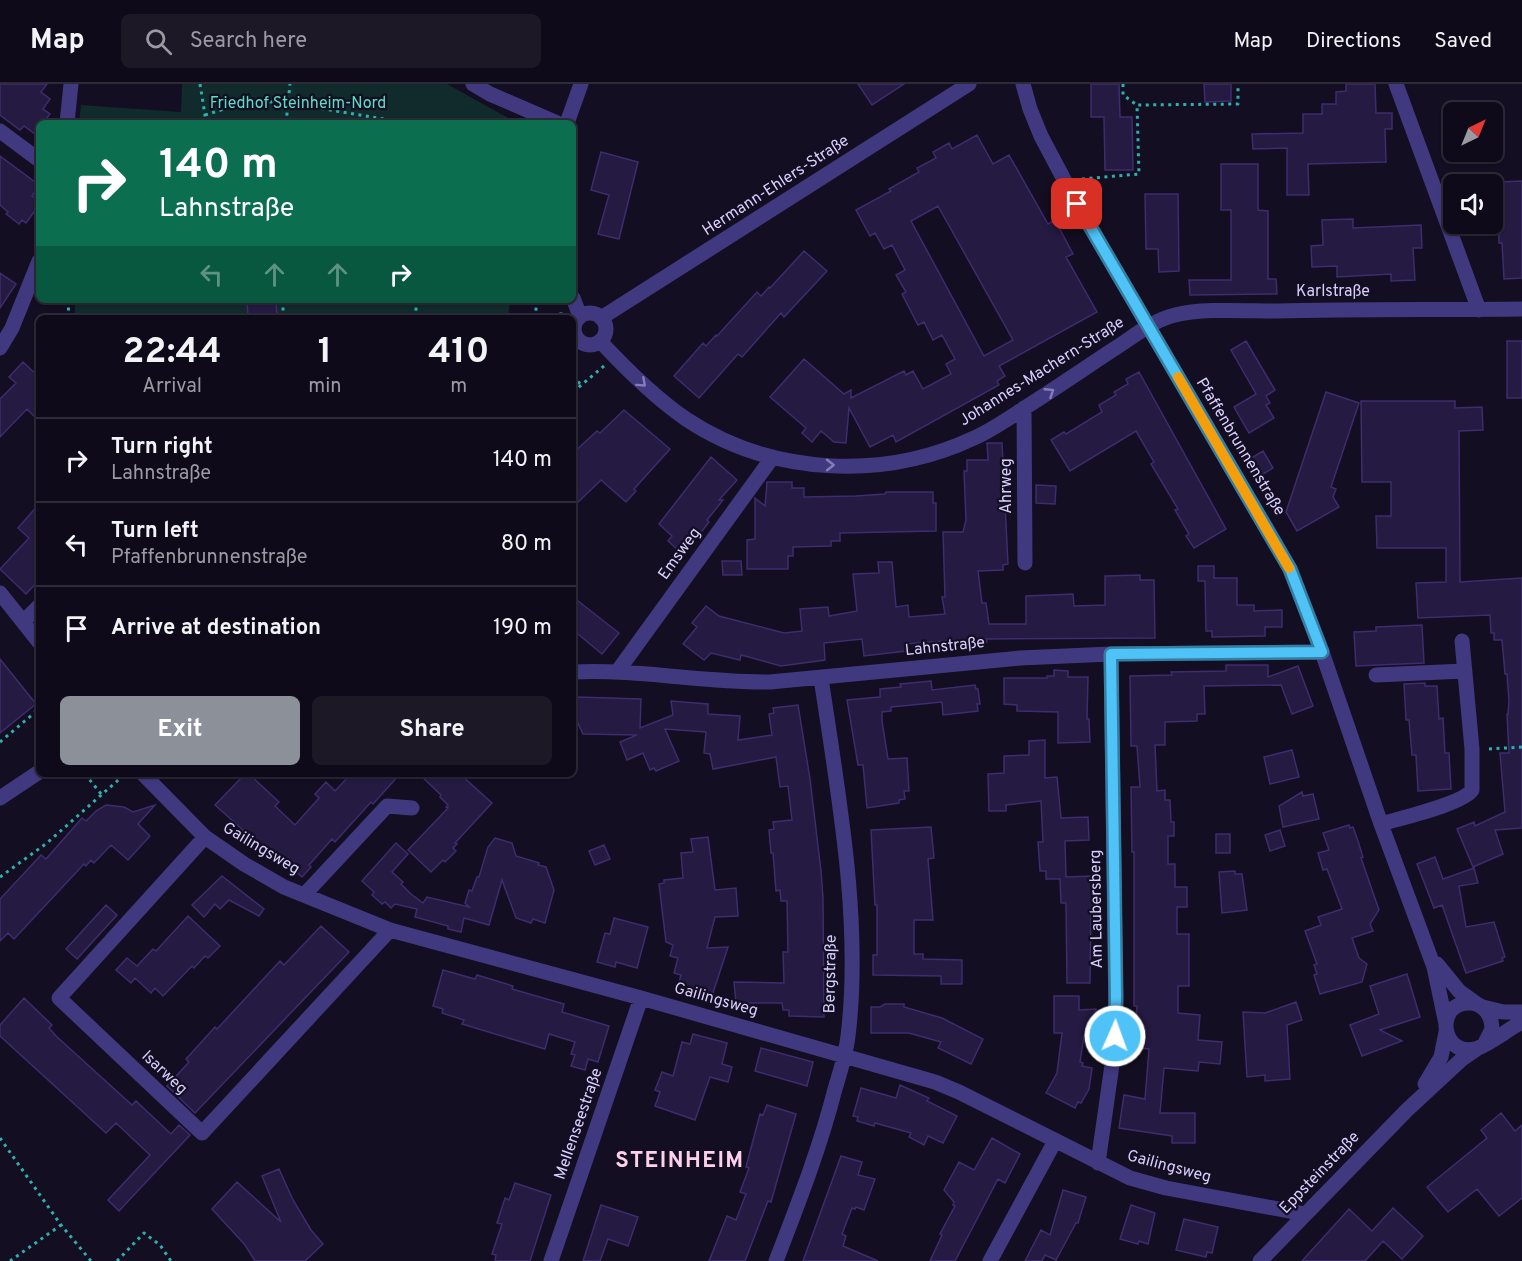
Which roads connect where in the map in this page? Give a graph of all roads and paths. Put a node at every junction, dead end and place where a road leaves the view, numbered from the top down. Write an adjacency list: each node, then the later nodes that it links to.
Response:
1 (71, 84): 14 (street)
2 (200, 84): 13 (path)
3 (291, 84): 11 (path)
4 (473, 84): 18 (street)
5 (581, 84): 19 (street)
6 (969, 84): 28 (street, Hermann-Ehlers-Straße)
7 (1023, 84): 22 (street, Pfaffenbrunnenstraße)
8 (1123, 84): 12 (path)
9 (1238, 84): 12 (path)
10 (1396, 84): 26 (street)
11 (288, 103): 13 (path); 16 (path); 17 (path)
12 (1137, 105): 22 (path)
13 (205, 115): 15 (path)
14 (67, 120)
15 (205, 120)
16 (286, 120)
17 (390, 120)
18 (550, 120)
19 (568, 120)
20 (0, 131): 21 (street)
21 (36, 158)
22 (1077, 204): 30 (street, Pfaffenbrunnenstraße)
23 (36, 268): 33 (street)
24 (575, 303): 27 (street)
25 (1522, 309): 26 (street, Karlstraße)
26 (1479, 310): 30 (street, Karlstraße)
27 (580, 316): 28 (street); 29 (street)
28 (601, 318): 32 (street)
29 (576, 321)
30 (1148, 327): 38 (street, Johannes-Machern-Straße, one-way to 30); 46 (street, Pfaffenbrunnenstraße)
31 (576, 340): 32 (street)
32 (600, 341): 34 (street, Johannes-Machern-Straße)
33 (0, 348)
34 (615, 357): 36 (path); 39 (street, Johannes-Machern-Straße, one-way to 39)
35 (576, 379): 36 (path)
36 (581, 385): 37 (path)
37 (576, 389)
38 (1024, 408): 39 (street, Johannes-Machern-Straße, one-way to 38); 40 (street, Ahrweg)
39 (772, 458): 50 (street, Emsweg)
40 (1025, 563)
41 (0, 593): 43 (street)
42 (36, 609): 43 (street)
43 (23, 622): 44 (street)
44 (36, 638)
45 (1462, 641): 48 (street)
46 (1322, 652): 47 (street, Lahnstraße); 64 (street, Pfaffenbrunnenstraße)
47 (1111, 654): 52 (street, Lahnstraße); 80 (street, Am Laubersberg)
48 (1464, 670): 51 (street); 56 (street)
49 (576, 672): 50 (street, Lahnstraße)
50 (617, 672): 52 (street, Lahnstraße)
51 (1376, 675)
52 (821, 678): 76 (street, Bergstraße)
53 (36, 711): 54 (path)
54 (0, 742)
55 (1522, 747): 56 (path)
56 (1472, 749): 64 (street)
57 (36, 774): 62 (street)
58 (87, 777): 61 (path)
59 (122, 777): 61 (path)
60 (146, 777): 65 (street, Gailingsweg)
61 (102, 795): 66 (path)
62 (0, 798)
63 (412, 808): 67 (street)
64 (1381, 824): 69 (street, Pfaffenbrunnenstraße)
65 (205, 837): 67 (street, Gailingsweg); 68 (street, Isarweg)
66 (0, 878)
67 (305, 894): 68 (street, Gailingsweg)
68 (390, 930): 70 (street, Gailingsweg)
69 (1427, 948): 71 (street, Pfaffenbrunnenstraße); 74 (street, Pfaffenbrunnenstraße)
70 (641, 998): 76 (street, Gailingsweg); 87 (street, Mellenseestraße)
71 (1480, 1006): 72 (street); 74 (street); 75 (street)
72 (1522, 1012)
73 (1522, 1022): 75 (street, Eppsteinstraße)
74 (1446, 1028): 75 (street); 77 (street, Eppsteinstraße)
75 (1481, 1046): 77 (street, Eppsteinstraße)
76 (844, 1055): 79 (street, Gailingsweg); 88 (street, Bergstraße)
77 (1407, 1110): 81 (street, Eppsteinstraße)
78 (0, 1138): 82 (path)
79 (1055, 1141): 80 (street, Gailingsweg); 89 (street)
80 (1098, 1163): 81 (street, Gailingsweg)
81 (1305, 1214): 90 (street, Eppsteinstraße)
82 (61, 1225): 83 (path); 84 (path)
83 (10, 1261)
84 (91, 1261)
85 (117, 1261): 86 (path)
86 (171, 1261)
87 (550, 1261)
88 (776, 1261)
89 (990, 1261)
90 (1260, 1261)

